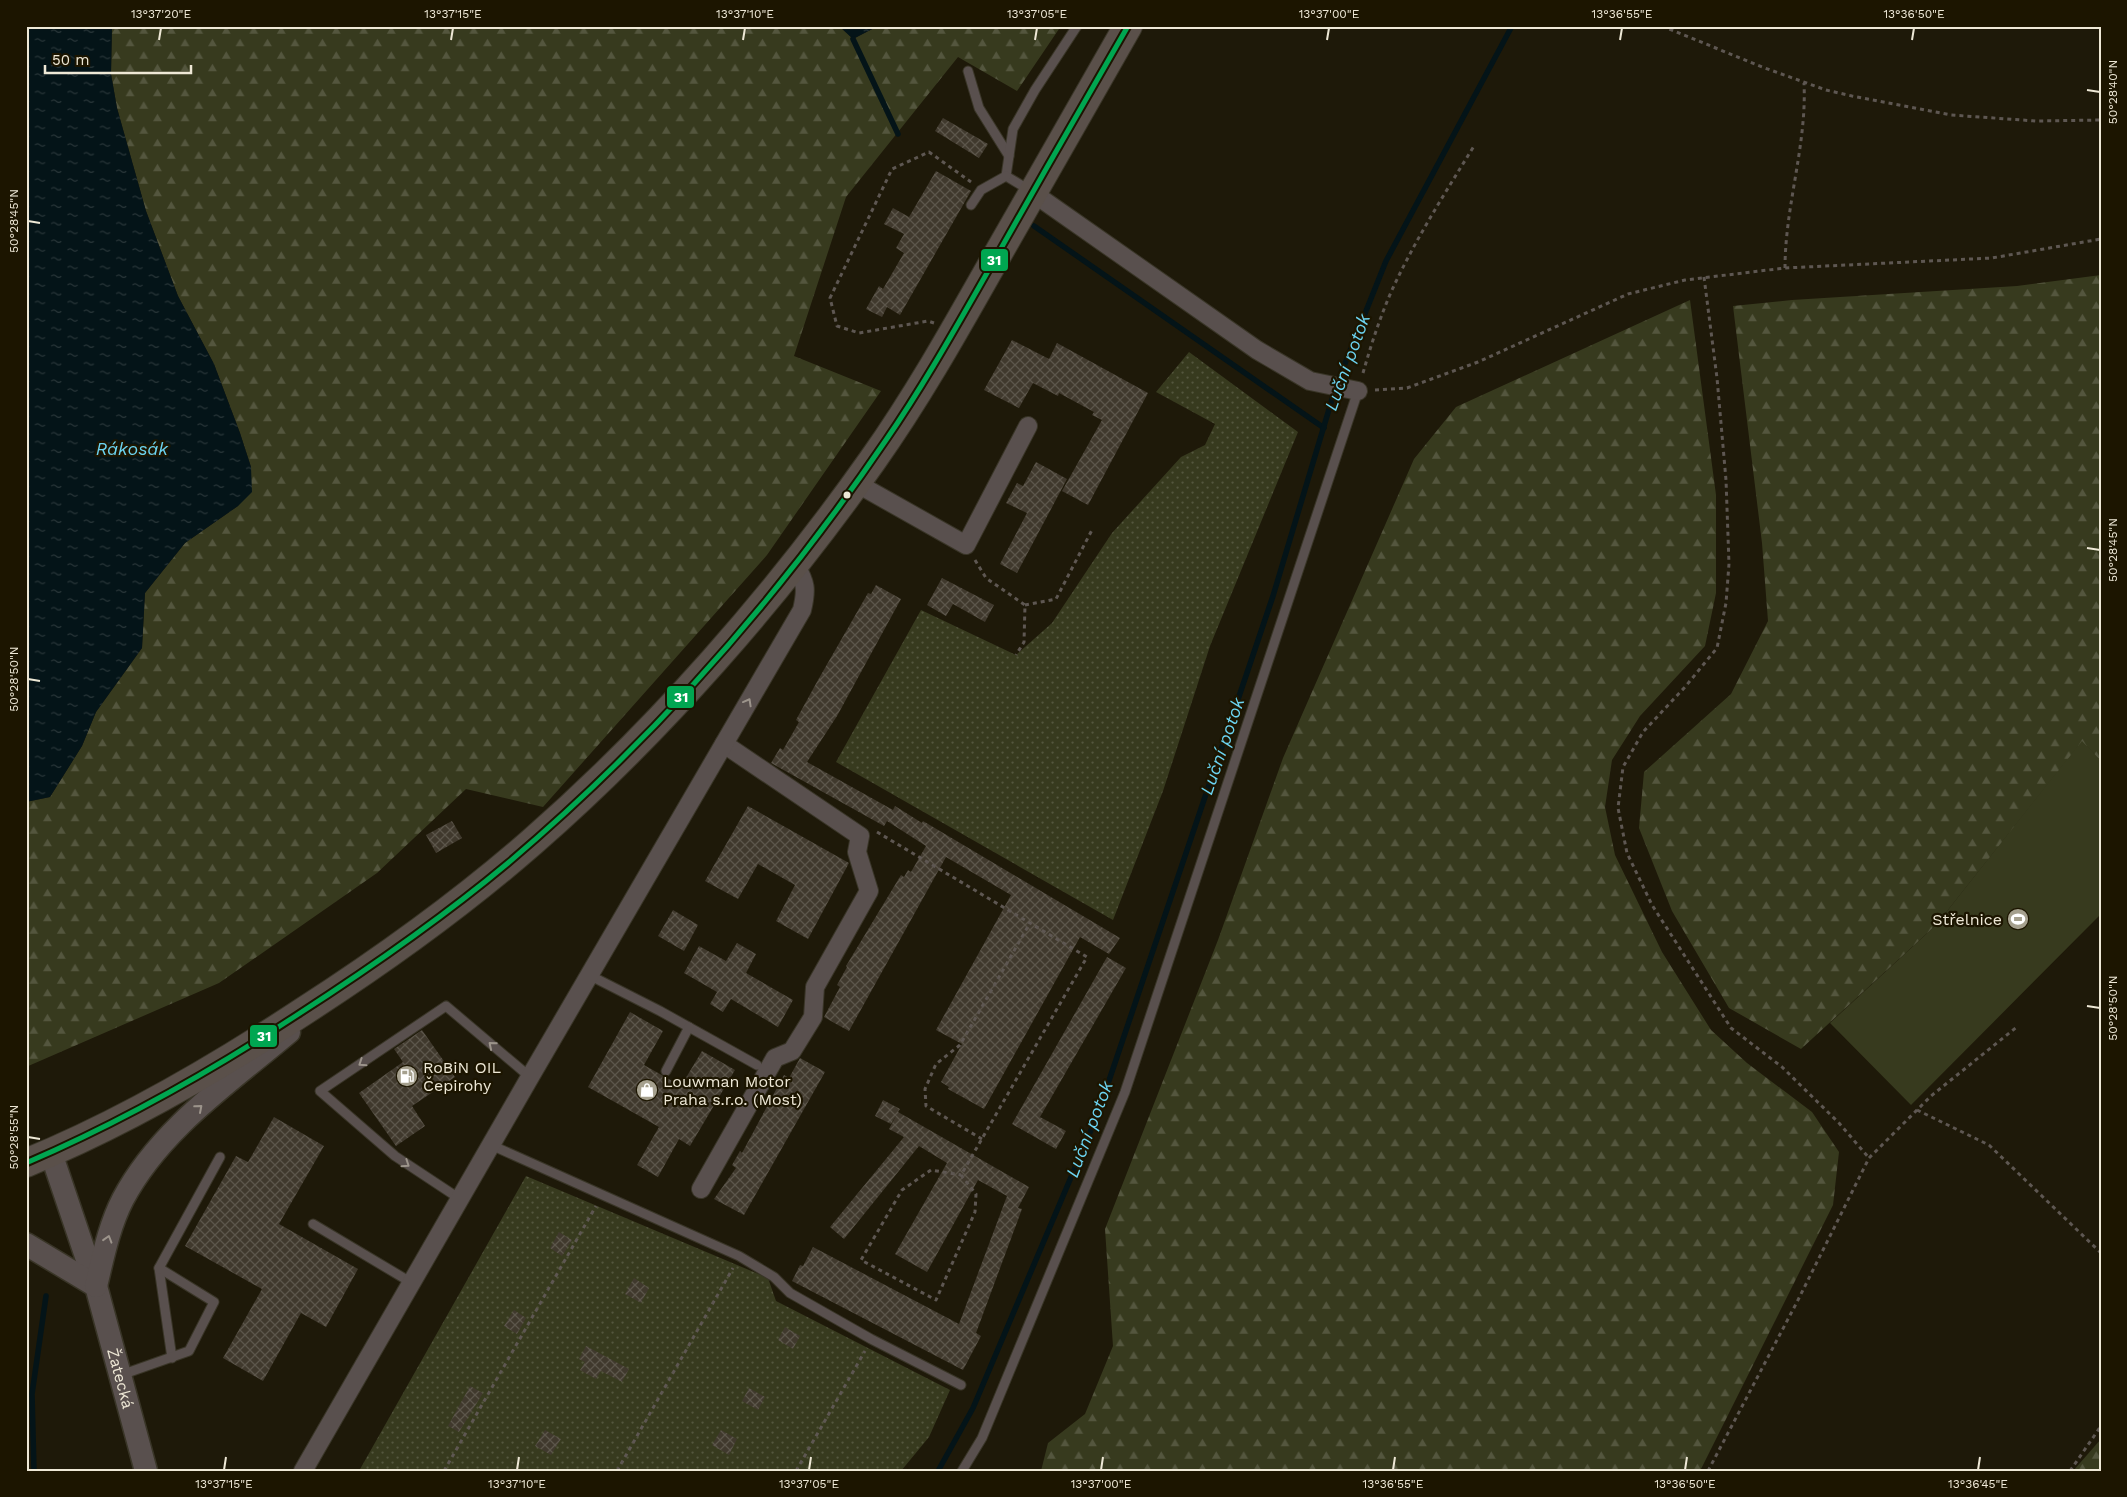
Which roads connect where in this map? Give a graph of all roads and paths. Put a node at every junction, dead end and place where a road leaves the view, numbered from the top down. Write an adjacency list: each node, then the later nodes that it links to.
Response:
1 (1078, 26): 8 (lane)
2 (1128, 26): 11 (main road)
3 (1662, 26): 5 (path)
4 (968, 71): 8 (lane)
5 (1804, 82): 6 (path); 14 (path)
6 (2101, 120)
7 (1474, 146): 17 (path)
8 (1009, 156): 9 (lane)
9 (1006, 176): 10 (lane); 11 (lane)
10 (981, 190): 12 (lane); 16 (path)
11 (1033, 193): 16 (main road); 17 (street)
12 (971, 206)
13 (2101, 239): 14 (path)
14 (1785, 268): 15 (path)
15 (1704, 278): 17 (path); 40 (path)
16 (953, 333): 19 (main road)
17 (1358, 391): 63 (lane)
18 (1028, 426): 21 (street)
19 (856, 483): 21 (street); 22 (main road)
20 (1093, 528): 23 (path)
21 (966, 545): 23 (path)
22 (795, 564): 25 (street, one-way to 22); 29 (main road)
23 (1025, 605): 24 (path)
24 (1016, 655)
25 (724, 744): 26 (street); 28 (street)
26 (860, 836): 27 (path); 43 (street)
27 (1030, 923): 36 (path); 36 (path)
28 (589, 975): 31 (lane); 34 (street)
29 (356, 978): 38 (main road); 52 (street, one-way to 29)
30 (2018, 1026): 35 (path)
31 (689, 1027): 32 (lane); 33 (lane)
32 (757, 1066)
33 (666, 1071)
34 (530, 1077): 37 (street); 45 (lane, one-way to 45)
35 (1917, 1110): 40 (path); 48 (path)
36 (982, 1139): 42 (path)
37 (491, 1145): 44 (lane); 45 (street)
38 (52, 1152): 41 (main road); 52 (street, Žatecká)
39 (220, 1157): 50 (lane)
40 (1869, 1158): 64 (path)
41 (26, 1163)
42 (961, 1175): 42 (path)
43 (701, 1188)
44 (602, 1195): 49 (lane); 60 (path)
45 (460, 1199): 51 (street)
46 (313, 1224): 51 (lane)
47 (26, 1244): 52 (street)
48 (2101, 1253)
49 (739, 1256): 53 (lane); 61 (path)
50 (159, 1268): 54 (lane); 54 (lane)
51 (412, 1283): 59 (street)
52 (96, 1286): 55 (street, Žatecká)
53 (871, 1340): 56 (lane); 62 (path)
54 (172, 1358): 55 (lane)
55 (120, 1376): 58 (street, Žatecká)
56 (962, 1385)
57 (2101, 1426): 65 (path)
58 (146, 1471)
59 (303, 1471)
60 (444, 1471)
61 (616, 1471)
62 (796, 1471)
63 (962, 1471)
64 (1708, 1471)
65 (2070, 1471)

